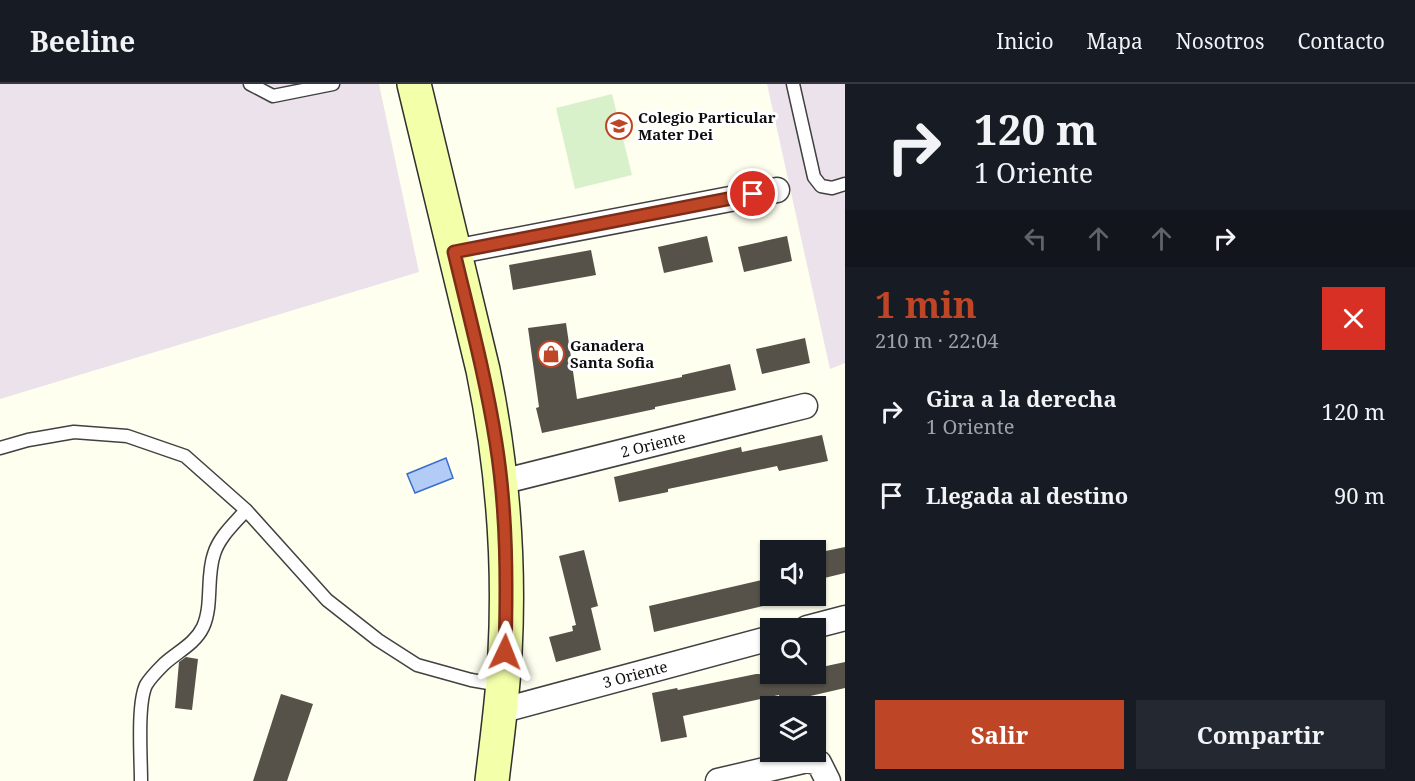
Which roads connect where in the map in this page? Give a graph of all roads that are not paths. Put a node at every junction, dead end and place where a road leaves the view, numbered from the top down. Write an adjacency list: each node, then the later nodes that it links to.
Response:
1 (250, 84): 2 (lane)
2 (333, 84)
3 (414, 84): 7 (main road)
4 (793, 84): 5 (lane)
5 (845, 184)
6 (777, 190): 7 (street)
7 (454, 252): 10 (main road)
8 (805, 406): 10 (street, 2 Oriente)
9 (0, 447): 11 (lane)
10 (501, 482): 15 (main road)
11 (246, 510): 15 (lane); 16 (lane)
12 (845, 618): 13 (street)
13 (826, 623)
14 (760, 640): 15 (street, 3 Oriente)
15 (501, 698): 17 (main road)
16 (141, 781)
17 (492, 781)
18 (718, 781): 19 (street)
19 (828, 781)

